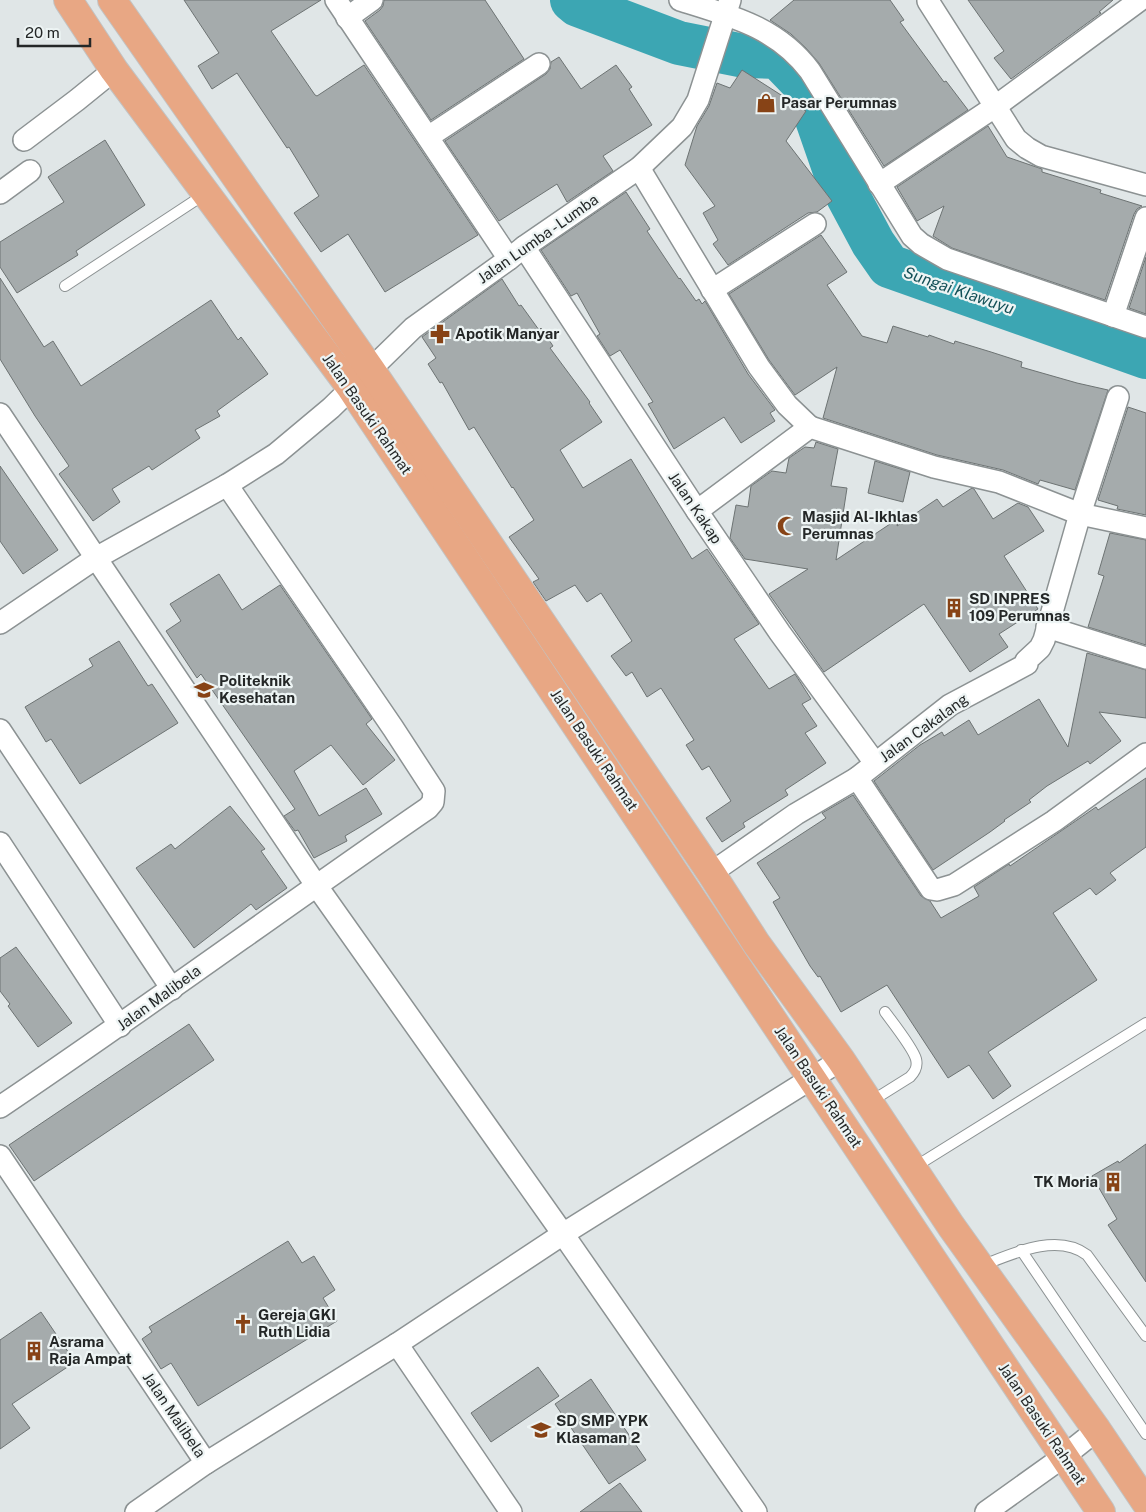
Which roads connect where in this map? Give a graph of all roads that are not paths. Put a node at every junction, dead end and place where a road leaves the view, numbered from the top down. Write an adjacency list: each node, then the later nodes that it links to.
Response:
1 (68, 0): 10 (highway, Jalan Basuki Rahmat)
2 (112, 0): 27 (highway, Jalan Basuki Rahmat)
3 (372, 0): 7 (street)
4 (680, 0): 8 (street)
5 (928, 0): 11 (street)
6 (1140, 0): 11 (street)
7 (342, 9): 12 (street, Jalan Kakap)
8 (727, 13): 14 (street, Jalan Lumba - Lumba); 16 (street)
9 (539, 64): 12 (street)
10 (114, 70): 13 (street); 19 (highway, Jalan Basuki Rahmat)
11 (996, 106): 16 (street); 17 (street)
12 (428, 137): 22 (street, Jalan Kakap)
13 (24, 140)
14 (639, 168): 22 (street, Jalan Lumba - Lumba); 24 (street)
15 (30, 171): 18 (street)
16 (879, 184): 25 (street)
17 (1146, 185)
18 (0, 193)
19 (206, 193): 23 (lane); 28 (highway, Jalan Basuki Rahmat)
20 (1146, 218): 25 (street)
21 (816, 224): 24 (street)
22 (516, 253): 27 (street, Jalan Lumba - Lumba); 33 (street, Jalan Kakap)
23 (65, 286)
24 (712, 290): 31 (street)
25 (1113, 316): 26 (street)
26 (1146, 327)
27 (371, 370): 28 (street, Jalan Lumba - Lumba); 40 (highway, Jalan Basuki Rahmat)
28 (351, 388): 32 (street, Jalan Lumba - Lumba); 41 (highway, Jalan Basuki Rahmat)
29 (1118, 397): 34 (street, Jalan Cakalang)
30 (0, 414): 36 (street)
31 (810, 427): 33 (street); 34 (street)
32 (227, 485): 36 (street, Jalan Lumba - Lumba); 48 (street, Jalan Malibela)
33 (697, 511): 44 (street, Jalan Kakap)
34 (1080, 514): 35 (street); 38 (street, Jalan Cakalang)
35 (1146, 528)
36 (96, 558): 37 (street, Jalan Lumba - Lumba); 48 (street)
37 (0, 623)
38 (1047, 628): 39 (street); 44 (street, Jalan Cakalang)
39 (1146, 658)
40 (602, 712): 41 (highway); 47 (highway, Jalan Basuki Rahmat)
41 (579, 728): 54 (highway, Jalan Basuki Rahmat)
42 (0, 730): 49 (street)
43 (1146, 754): 45 (street)
44 (875, 763): 45 (street, Jalan Cakalang)
45 (856, 778): 47 (street, Jalan Cakalang)
46 (0, 843): 52 (street)
47 (711, 873): 53 (highway, Jalan Basuki Rahmat)
48 (316, 885): 49 (street, Jalan Malibela); 59 (street)
49 (172, 988): 52 (street, Jalan Malibela)
50 (885, 1012): 55 (lane)
51 (1146, 1023): 58 (lane)
52 (120, 1026): 56 (street, Jalan Malibela)
53 (841, 1060): 54 (street, Jalan Malibela); 55 (highway, Jalan Basuki Rahmat)
54 (812, 1078): 59 (street, Jalan Malibela); 66 (highway, Jalan Basuki Rahmat)
55 (869, 1103): 58 (highway, Jalan Basuki Rahmat)
56 (0, 1107)
57 (0, 1156): 67 (street, Jalan Malibela)
58 (912, 1168): 61 (highway, Jalan Basuki Rahmat)
59 (563, 1234): 63 (street, Jalan Malibela); 71 (street)
60 (1021, 1250): 61 (lane); 62 (lane); 65 (lane)
61 (980, 1267): 64 (highway, Jalan Basuki Rahmat)
62 (1146, 1336)
63 (397, 1344): 67 (street, Jalan Malibela); 70 (street)
64 (1097, 1430): 66 (street); 68 (highway, Jalan Basuki Rahmat)
65 (1145, 1430)
66 (1064, 1457): 72 (street); 73 (highway, Jalan Basuki Rahmat)
67 (206, 1463): 69 (street)
68 (1146, 1503)
69 (136, 1512)
70 (511, 1512)
71 (756, 1512)
72 (986, 1512)
73 (1101, 1512)

